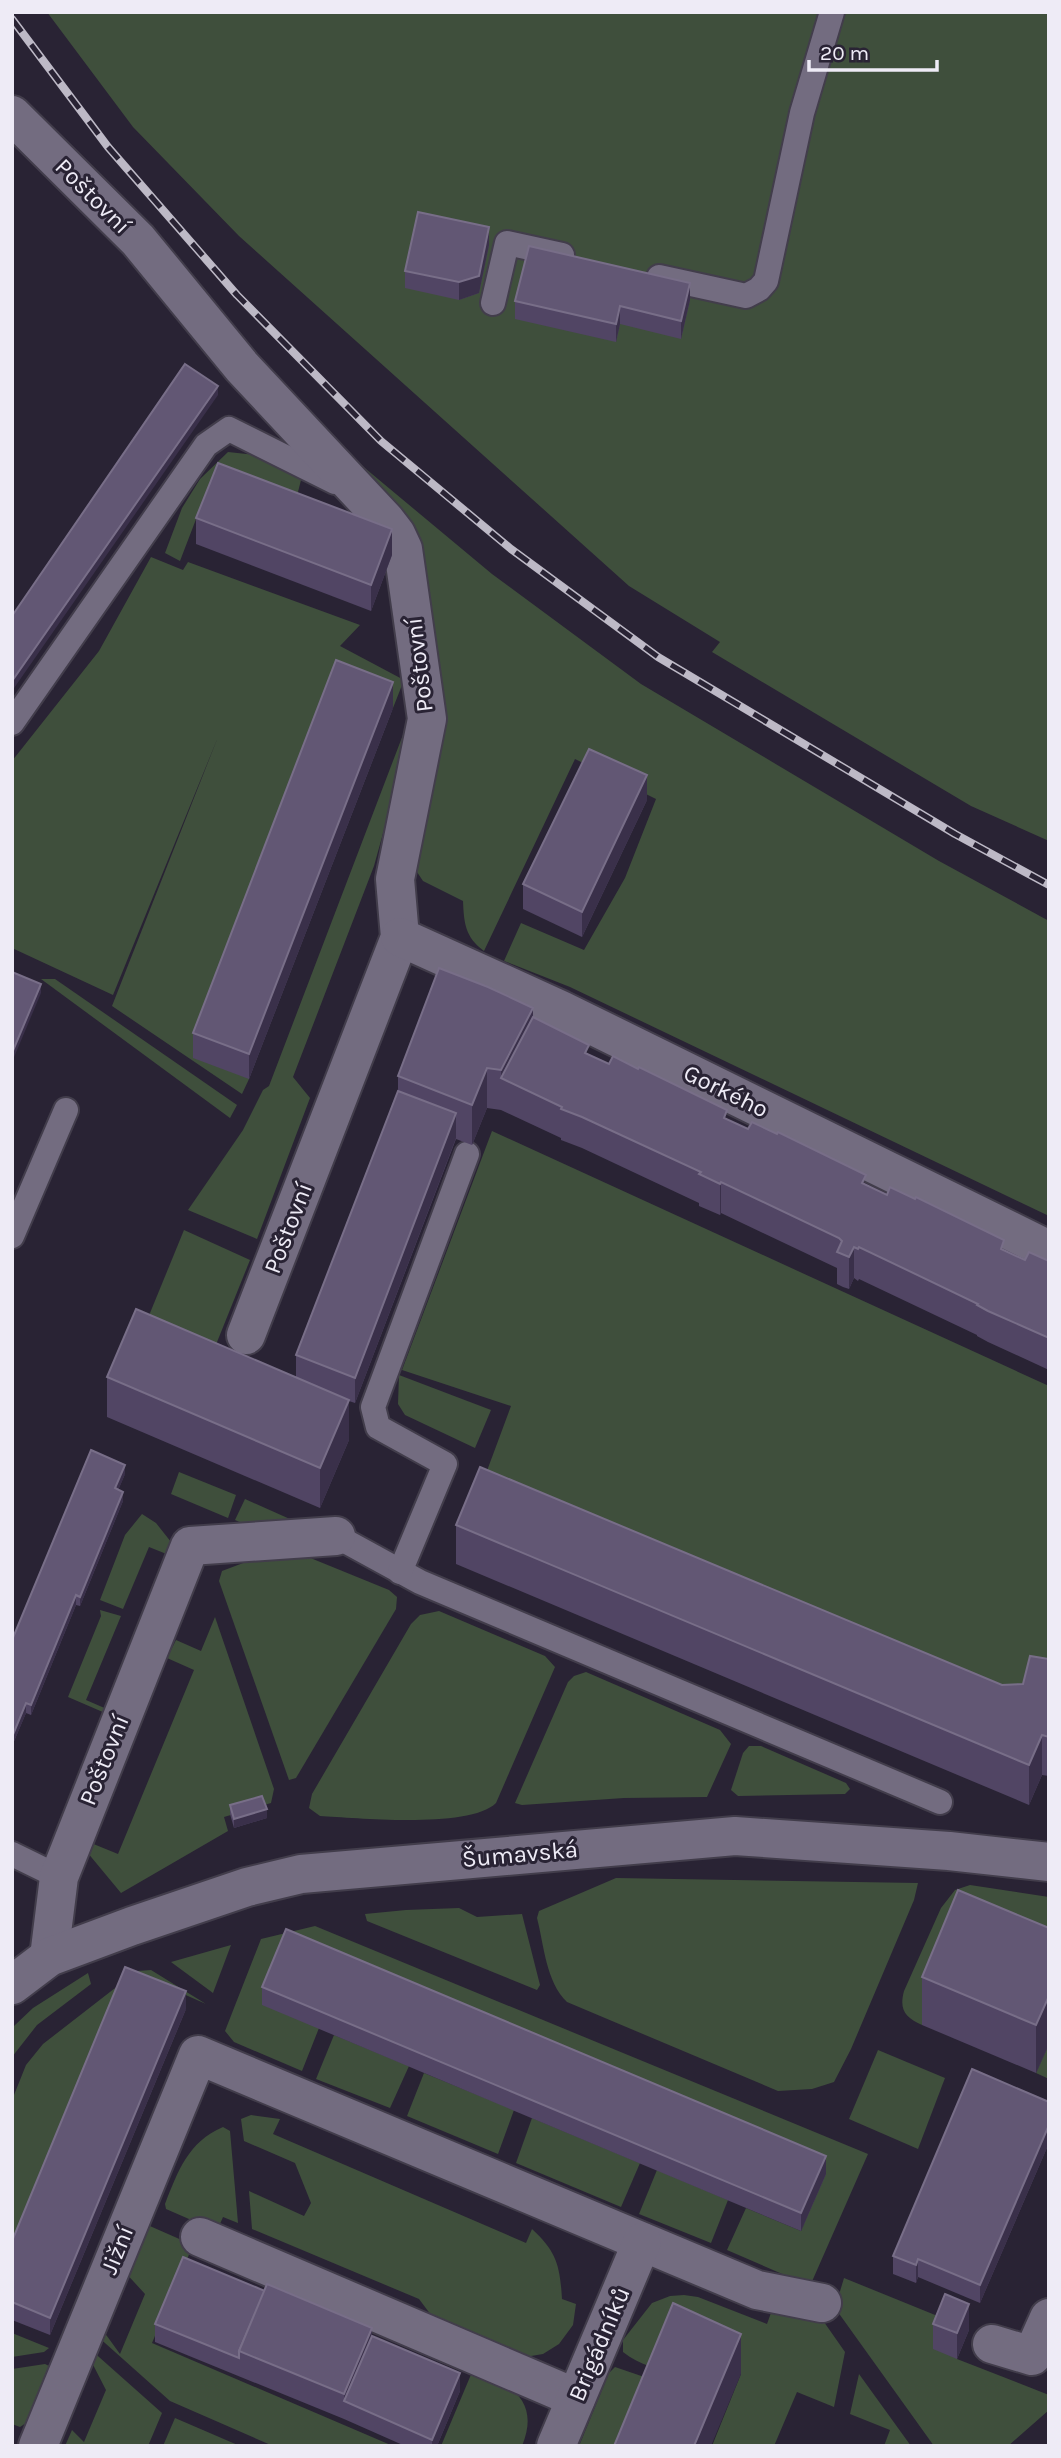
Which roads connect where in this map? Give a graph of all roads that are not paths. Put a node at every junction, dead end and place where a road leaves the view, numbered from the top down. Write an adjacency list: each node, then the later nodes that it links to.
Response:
1 (832, 12): 4 (lane)
2 (12, 115): 6 (street, Poštovní)
3 (587, 261): 5 (lane)
4 (640, 272)
5 (493, 303)
6 (350, 483): 7 (lane); 8 (street, Poštovní)
7 (12, 723)
8 (400, 937): 12 (street, Gorkého); 13 (street, Poštovní)
9 (66, 1110): 11 (lane)
10 (467, 1154): 15 (lane)
11 (12, 1236)
12 (1049, 1250)
13 (246, 1335)
14 (336, 1536): 15 (lane); 19 (street, Poštovní)
15 (400, 1572): 16 (lane)
16 (940, 1802)
17 (12, 1854): 19 (lane)
18 (1049, 1862): 20 (street, Šumavská)
19 (59, 1877): 20 (street, Poštovní)
20 (49, 1957): 21 (street, Šumavská)
21 (12, 1985)
22 (200, 2237): 27 (street)
23 (642, 2242): 24 (street); 27 (street, Brigádníků); 28 (street, Jižní)
24 (822, 2303)
25 (1049, 2318): 26 (street)
26 (992, 2344)
27 (576, 2399): 29 (street, Brigádníků)
28 (38, 2446)
29 (556, 2446)

